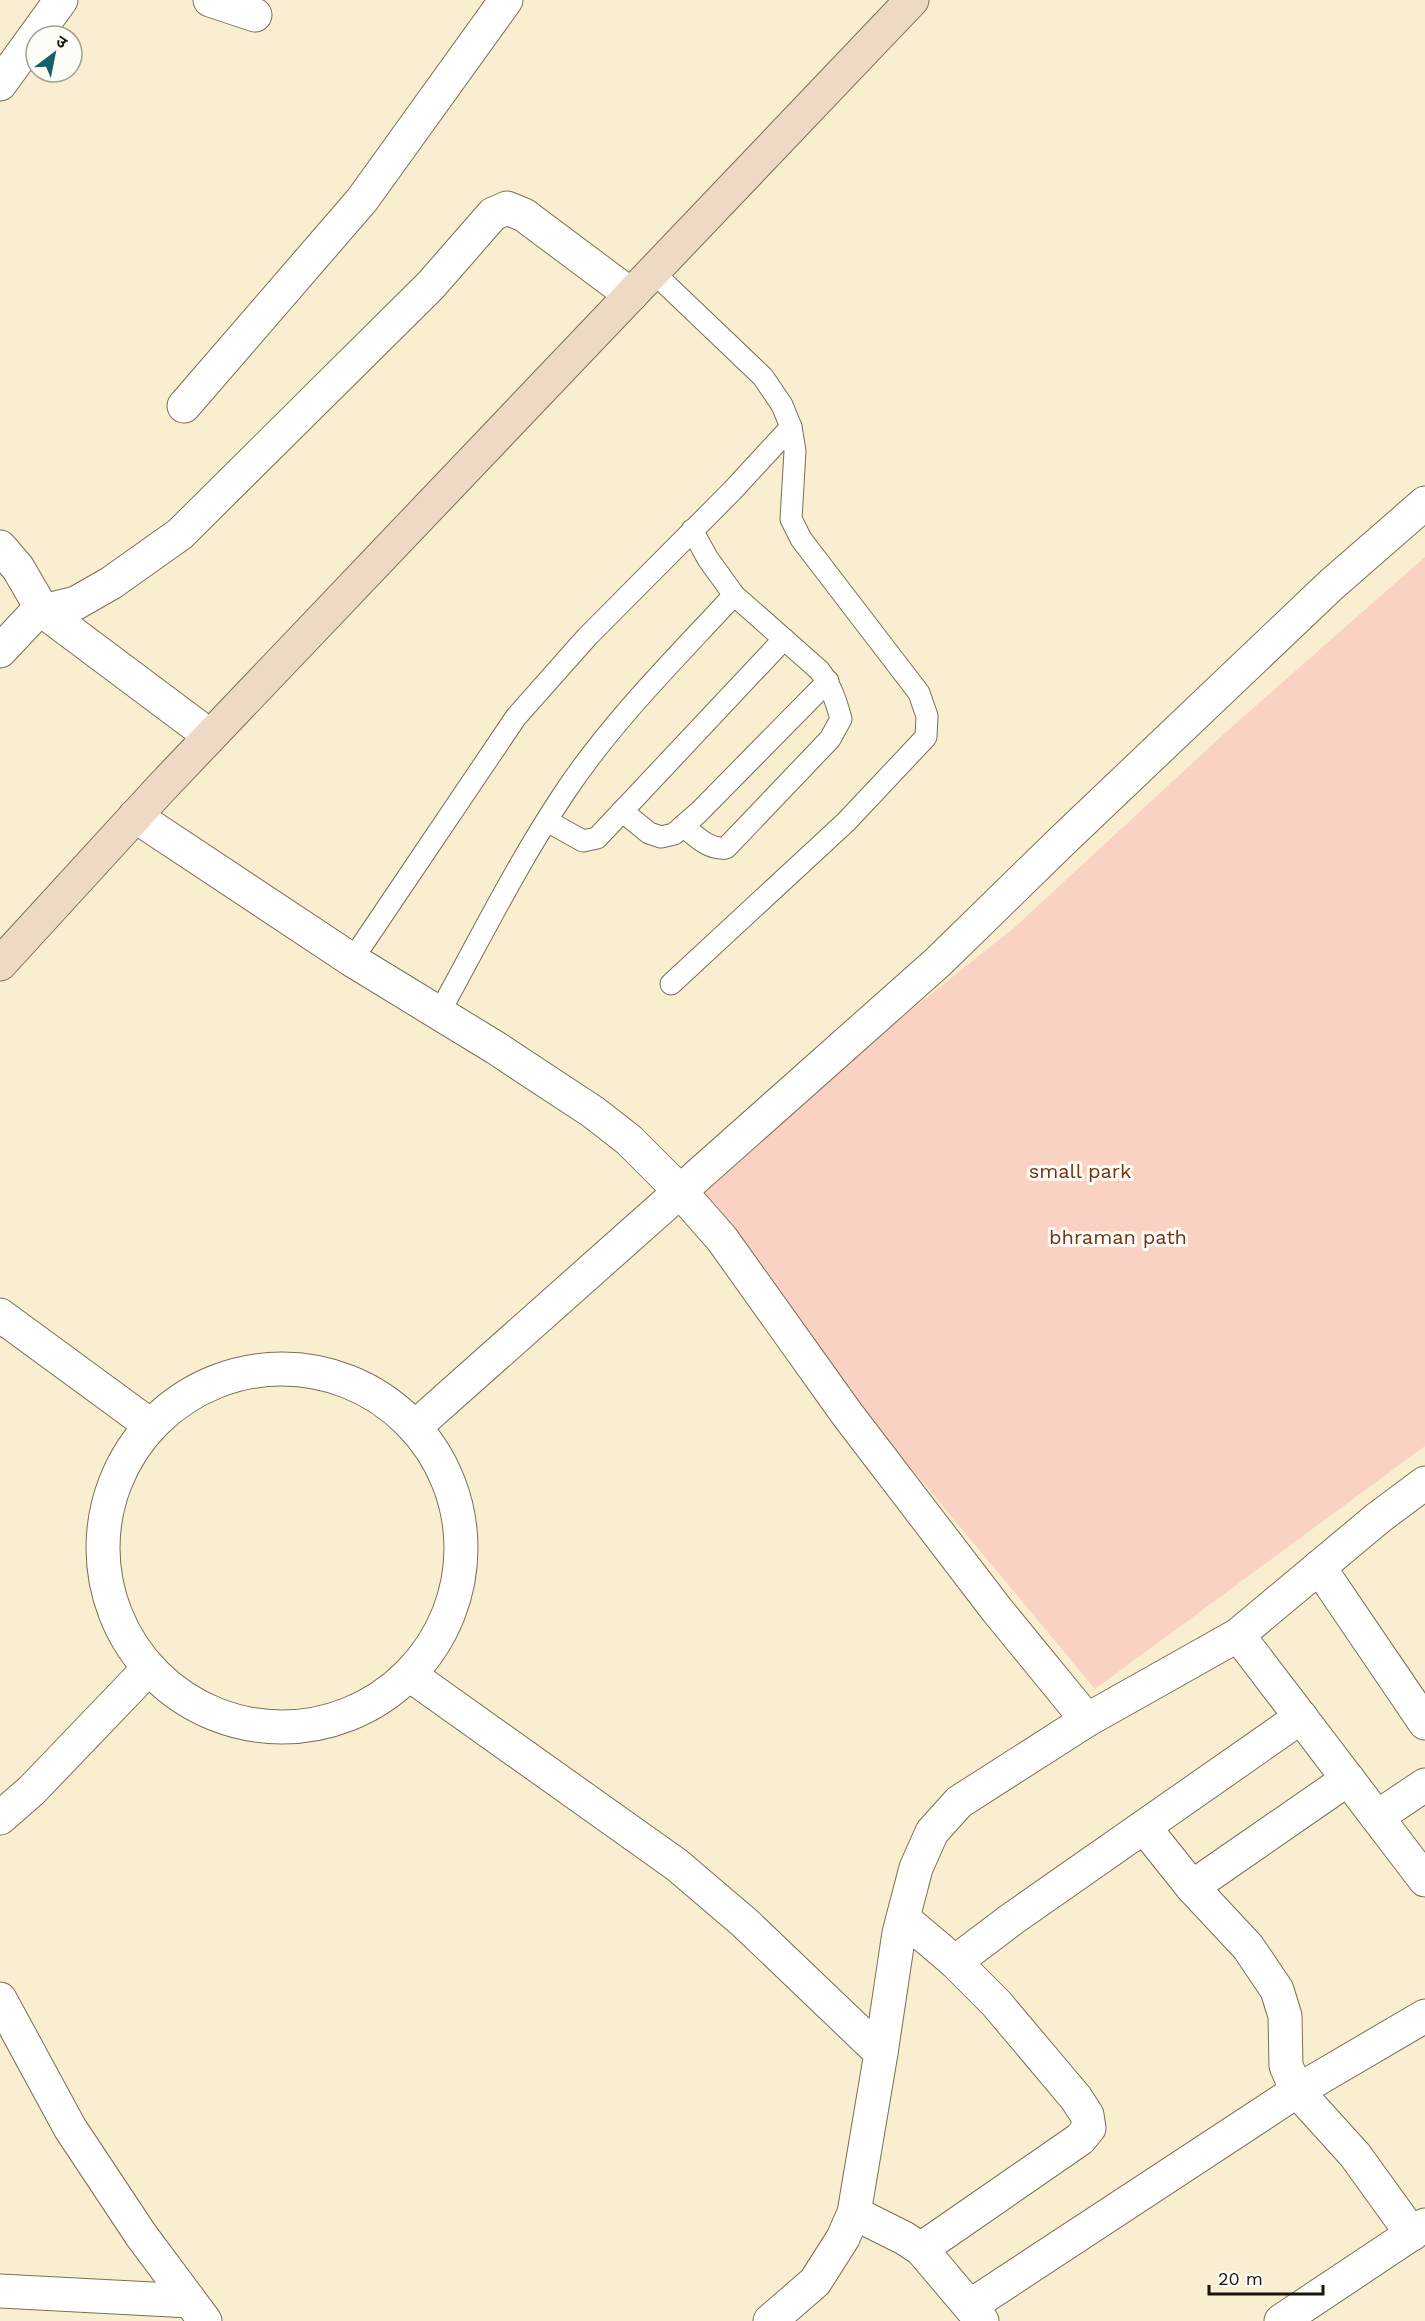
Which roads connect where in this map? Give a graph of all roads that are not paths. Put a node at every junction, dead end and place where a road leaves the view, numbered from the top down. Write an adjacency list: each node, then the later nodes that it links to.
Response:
1 (61, 0): 6 (street)
2 (210, 0): 5 (street)
3 (506, 0): 8 (street)
4 (912, 0): 7 (street)
5 (255, 15)
6 (0, 84)
7 (642, 284): 9 (lane); 14 (street); 18 (street)
8 (184, 406)
9 (791, 427): 11 (lane); 25 (lane)
10 (1425, 503): 27 (street)
11 (692, 530): 13 (lane); 23 (lane)
12 (0, 547): 14 (street)
13 (734, 595): 15 (lane); 21 (lane)
14 (43, 611): 16 (street); 18 (street)
15 (784, 639): 17 (lane); 19 (lane)
16 (0, 651)
17 (828, 681): 22 (lane); 22 (lane)
18 (210, 736): 20 (street)
19 (622, 811): 21 (lane); 22 (lane)
20 (135, 816): 23 (street); 24 (street)
21 (547, 821): 26 (lane)
22 (683, 826)
23 (352, 960): 26 (street)
24 (0, 964)
25 (671, 984)
26 (439, 1013): 27 (street)
27 (679, 1190): 30 (street); 37 (street)
28 (0, 1315): 29 (street)
29 (150, 1425): 30 (street); 34 (street)
30 (415, 1427): 35 (street)
31 (1425, 1483): 32 (street)
32 (1319, 1567): 33 (street); 38 (street)
33 (1238, 1635): 36 (street); 37 (street)
34 (149, 1668): 35 (street); 42 (street)
35 (410, 1675): 50 (street)
36 (1301, 1717): 39 (street); 43 (street)
37 (1087, 1720): 46 (street)
38 (1425, 1723)
39 (1348, 1779): 41 (street); 45 (street)
40 (1425, 1785): 41 (street)
41 (1377, 1817): 44 (street)
42 (0, 1818)
43 (1144, 1827): 45 (street); 47 (street)
44 (1425, 1880)
45 (1192, 1887): 51 (street)
46 (903, 1918): 47 (street); 50 (street)
47 (954, 1962): 54 (street)
48 (0, 1999): 57 (street)
49 (1425, 2016): 51 (street)
50 (881, 2053): 52 (street)
51 (1297, 2091): 53 (street); 58 (street)
52 (854, 2212): 54 (street); 59 (street)
53 (1418, 2229): 60 (street)
54 (921, 2249): 58 (street)
55 (0, 2291): 56 (street)
56 (93, 2308): 57 (street)
57 (198, 2311)
58 (976, 2313)
59 (770, 2321)
60 (1281, 2321)

